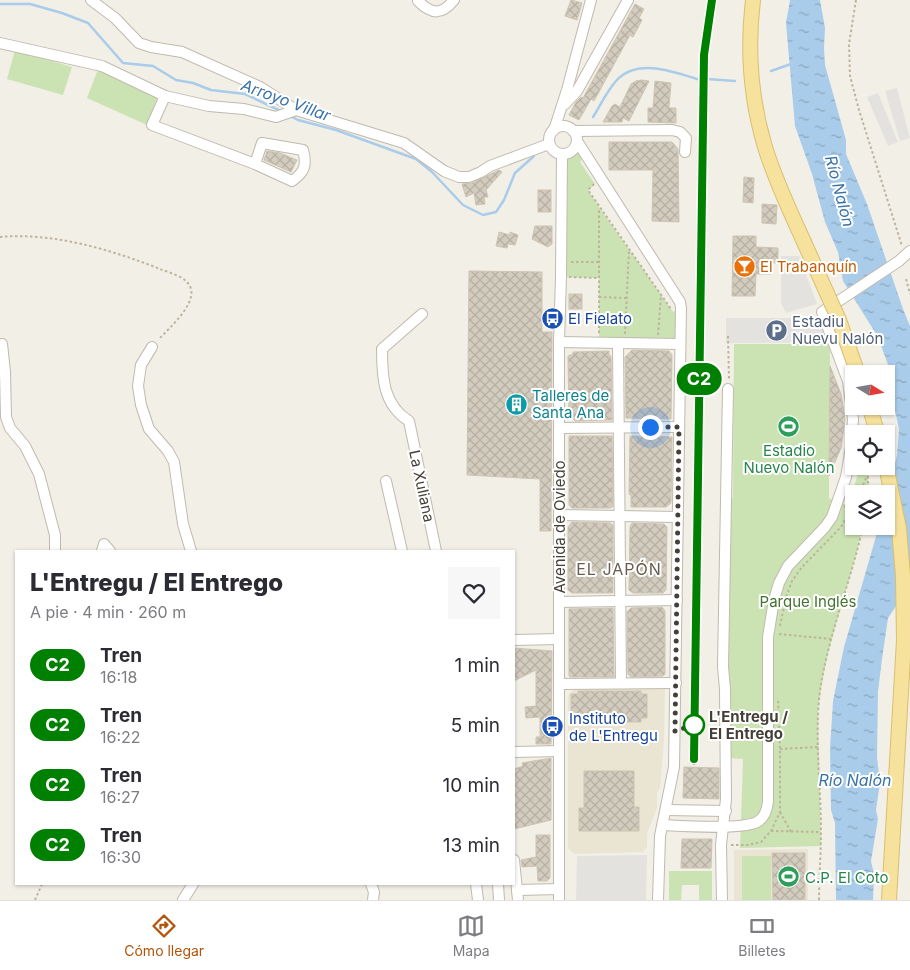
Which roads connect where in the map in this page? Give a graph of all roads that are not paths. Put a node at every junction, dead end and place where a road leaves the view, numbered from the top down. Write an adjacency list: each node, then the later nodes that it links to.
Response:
1 (91, 0): 11 (street)
2 (454, 0): 6 (street)
3 (591, 0): 8 (street)
4 (628, 0): 10 (street)
5 (753, 0): 23 (main road, bridge)
6 (418, 1)
7 (0, 42): 9 (street)
8 (567, 90): 10 (street); 12 (street)
9 (165, 96): 11 (street); 15 (street)
10 (566, 104): 12 (street)
11 (295, 111): 13 (street)
12 (567, 139): 13 (street); 13 (street); 14 (street); 18 (street, Avenida de Oviedo); 21 (street)
13 (549, 144)
14 (686, 152)
15 (255, 164): 15 (street)
16 (904, 256): 51 (street)
17 (422, 314): 38 (street, La Xuliana)
18 (559, 342): 19 (street); 26 (street, Avenida de Oviedo)
19 (622, 343): 21 (street); 27 (street)
20 (2, 344): 33 (street)
21 (680, 344): 25 (street)
22 (152, 347): 36 (street)
23 (855, 365)
24 (728, 389): 50 (street)
25 (679, 427): 27 (street); 32 (street)
26 (559, 428): 27 (street); 30 (street, Avenida de Oviedo)
27 (619, 428): 31 (street)
28 (888, 475): 67 (main road)
29 (386, 482): 37 (street)
30 (560, 515): 31 (street); 41 (street, Avenida de Oviedo)
31 (619, 516): 32 (street); 40 (street)
32 (678, 517): 39 (street)
33 (56, 550)
34 (102, 550): 35 (street)
35 (109, 550)
36 (191, 550)
37 (402, 550)
38 (436, 550)
39 (677, 600): 40 (street); 44 (street)
40 (620, 601): 41 (street); 46 (street)
41 (559, 602): 42 (street, Avenida de Oviedo)
42 (559, 639): 43 (street); 45 (street, Avenida de Oviedo)
43 (515, 640)
44 (676, 683): 46 (street); 49 (street)
45 (560, 684): 46 (street); 47 (street, Avenida de Oviedo)
46 (621, 684)
47 (559, 751): 48 (street); 58 (street, Avenida de Oviedo)
48 (515, 752)
49 (666, 810): 50 (street); 52 (street)
50 (726, 811): 51 (street)
51 (724, 827): 52 (street); 66 (street)
52 (661, 831): 65 (street)
53 (515, 872): 59 (street)
54 (192, 885): 60 (street)
55 (371, 885): 61 (street)
56 (476, 885): 62 (street)
57 (498, 885): 63 (street)
58 (559, 889): 59 (street); 64 (street, Avenida de Oviedo)
59 (517, 895)
60 (183, 900)
61 (373, 900)
62 (478, 900)
63 (499, 900)
64 (559, 900)
65 (658, 900)
66 (722, 900)
67 (889, 900)

